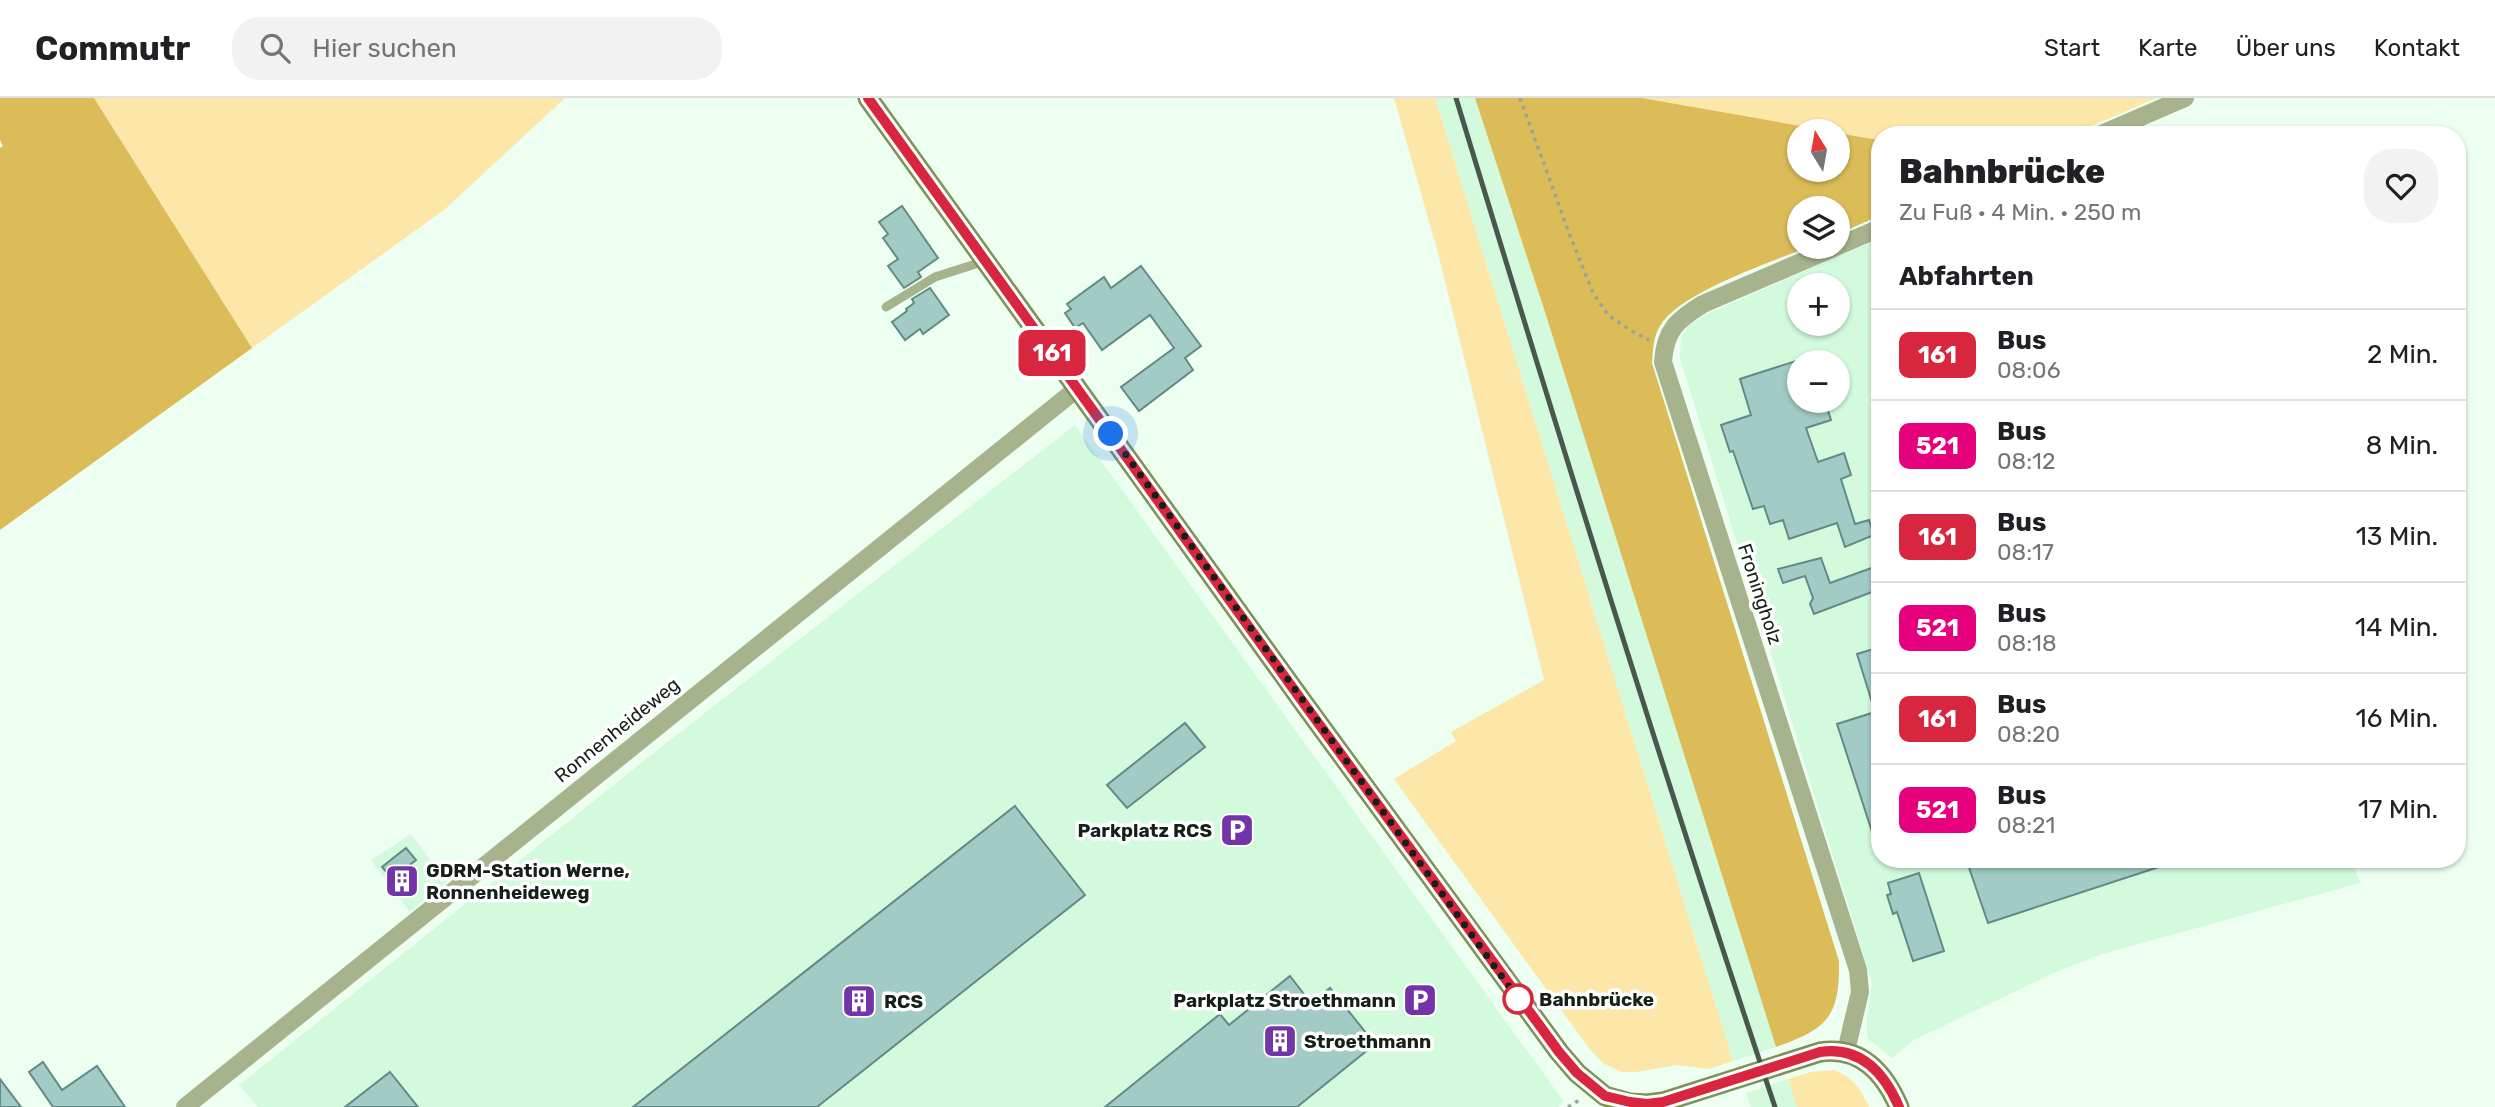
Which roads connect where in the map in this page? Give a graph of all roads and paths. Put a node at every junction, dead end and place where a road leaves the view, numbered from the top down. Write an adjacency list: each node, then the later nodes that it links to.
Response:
1 (868, 98): 8 (street)
2 (1520, 98): 10 (path)
3 (2185, 98): 4 (street)
4 (2120, 126)
5 (1871, 232): 6 (street)
6 (1850, 241)
7 (1807, 259): 10 (street)
8 (986, 261): 9 (lane); 11 (street)
9 (886, 307)
10 (1664, 347): 12 (street, Froningholz)
11 (1078, 388): 13 (street); 14 (street, Ronnenheideweg)
12 (1846, 1051): 13 (street); 15 (street)
13 (1610, 1103)
14 (184, 1107)
15 (1899, 1107)

